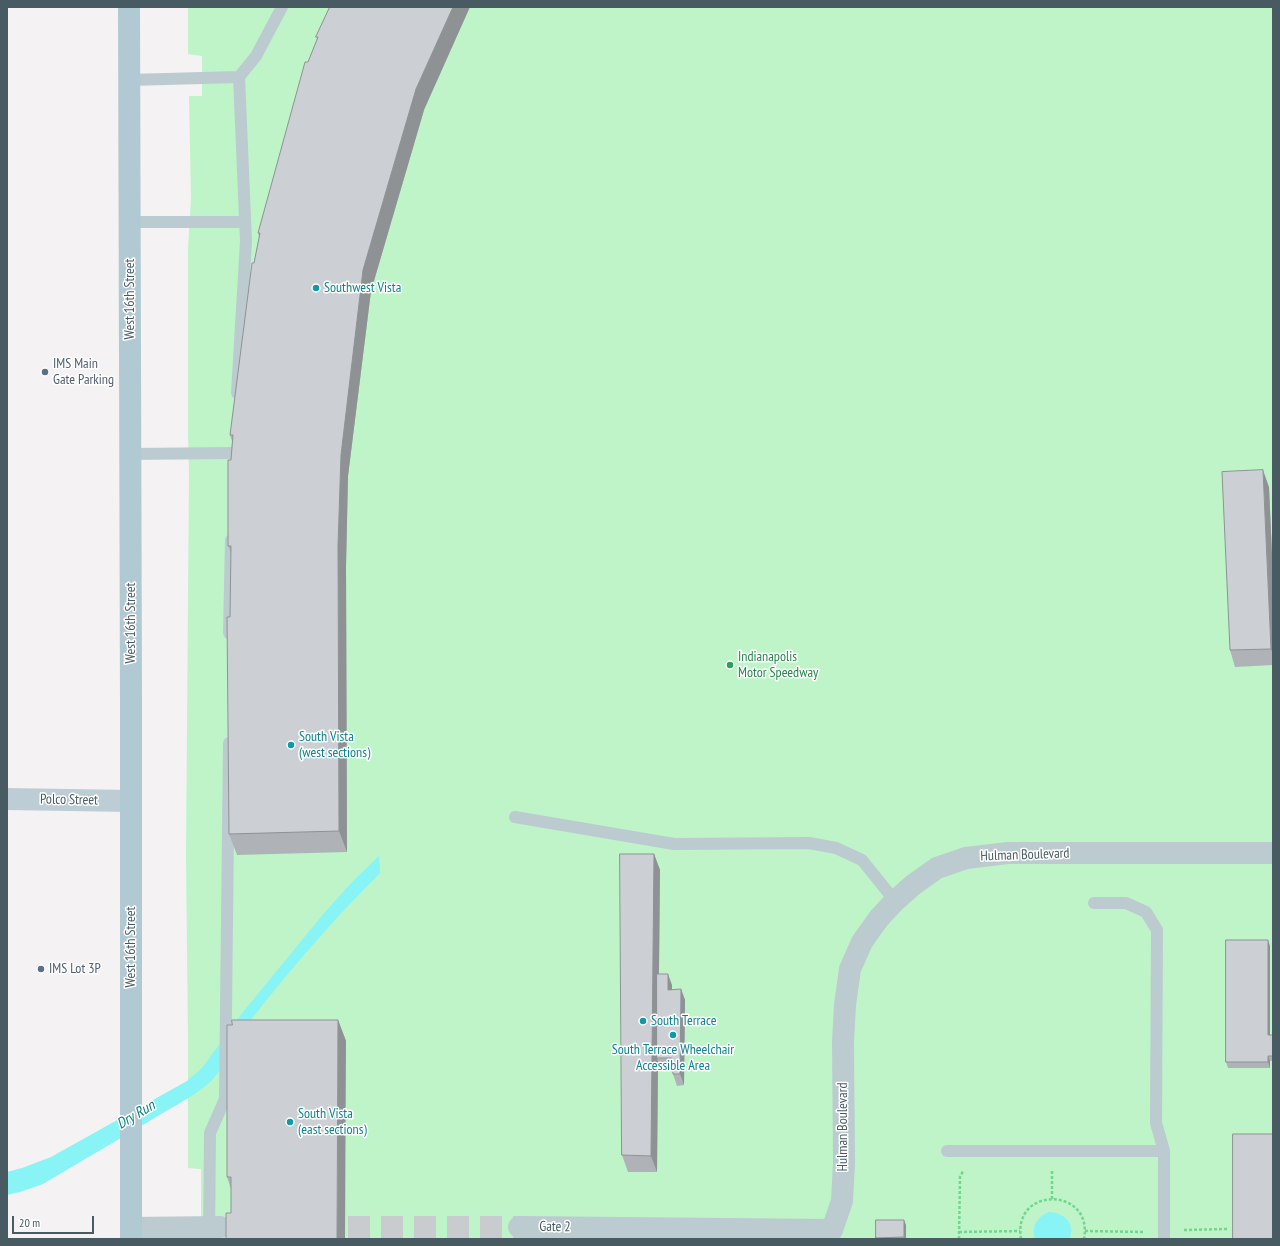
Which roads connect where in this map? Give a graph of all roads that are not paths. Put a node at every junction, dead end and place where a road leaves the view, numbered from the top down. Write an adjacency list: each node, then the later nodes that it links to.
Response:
1 (129, 7): 4 (main road, West 16th Street)
2 (282, 7): 3 (lane)
3 (239, 77): 4 (lane); 6 (lane)
4 (129, 80): 5 (main road, West 16th Street)
5 (130, 222): 6 (lane); 9 (main road, West 16th Street)
6 (245, 222): 7 (lane)
7 (236, 405)
8 (233, 453): 9 (lane)
9 (130, 454): 14 (main road, West 16th Street)
10 (231, 532): 11 (lane)
11 (229, 643)
12 (229, 731): 22 (lane)
13 (7, 800): 14 (street, Polco Street)
14 (131, 801): 23 (main road, West 16th Street)
15 (515, 817): 17 (lane)
16 (1273, 853): 17 (street, Hulman Boulevard)
17 (895, 901): 24 (street, Hulman Boulevard)
18 (1094, 903): 20 (lane)
19 (947, 1151): 20 (lane)
20 (1164, 1151): 25 (lane)
21 (519, 1227): 24 (street, Gate 2)
22 (213, 1231): 23 (street)
23 (131, 1234)
24 (833, 1234)
25 (1164, 1239)

